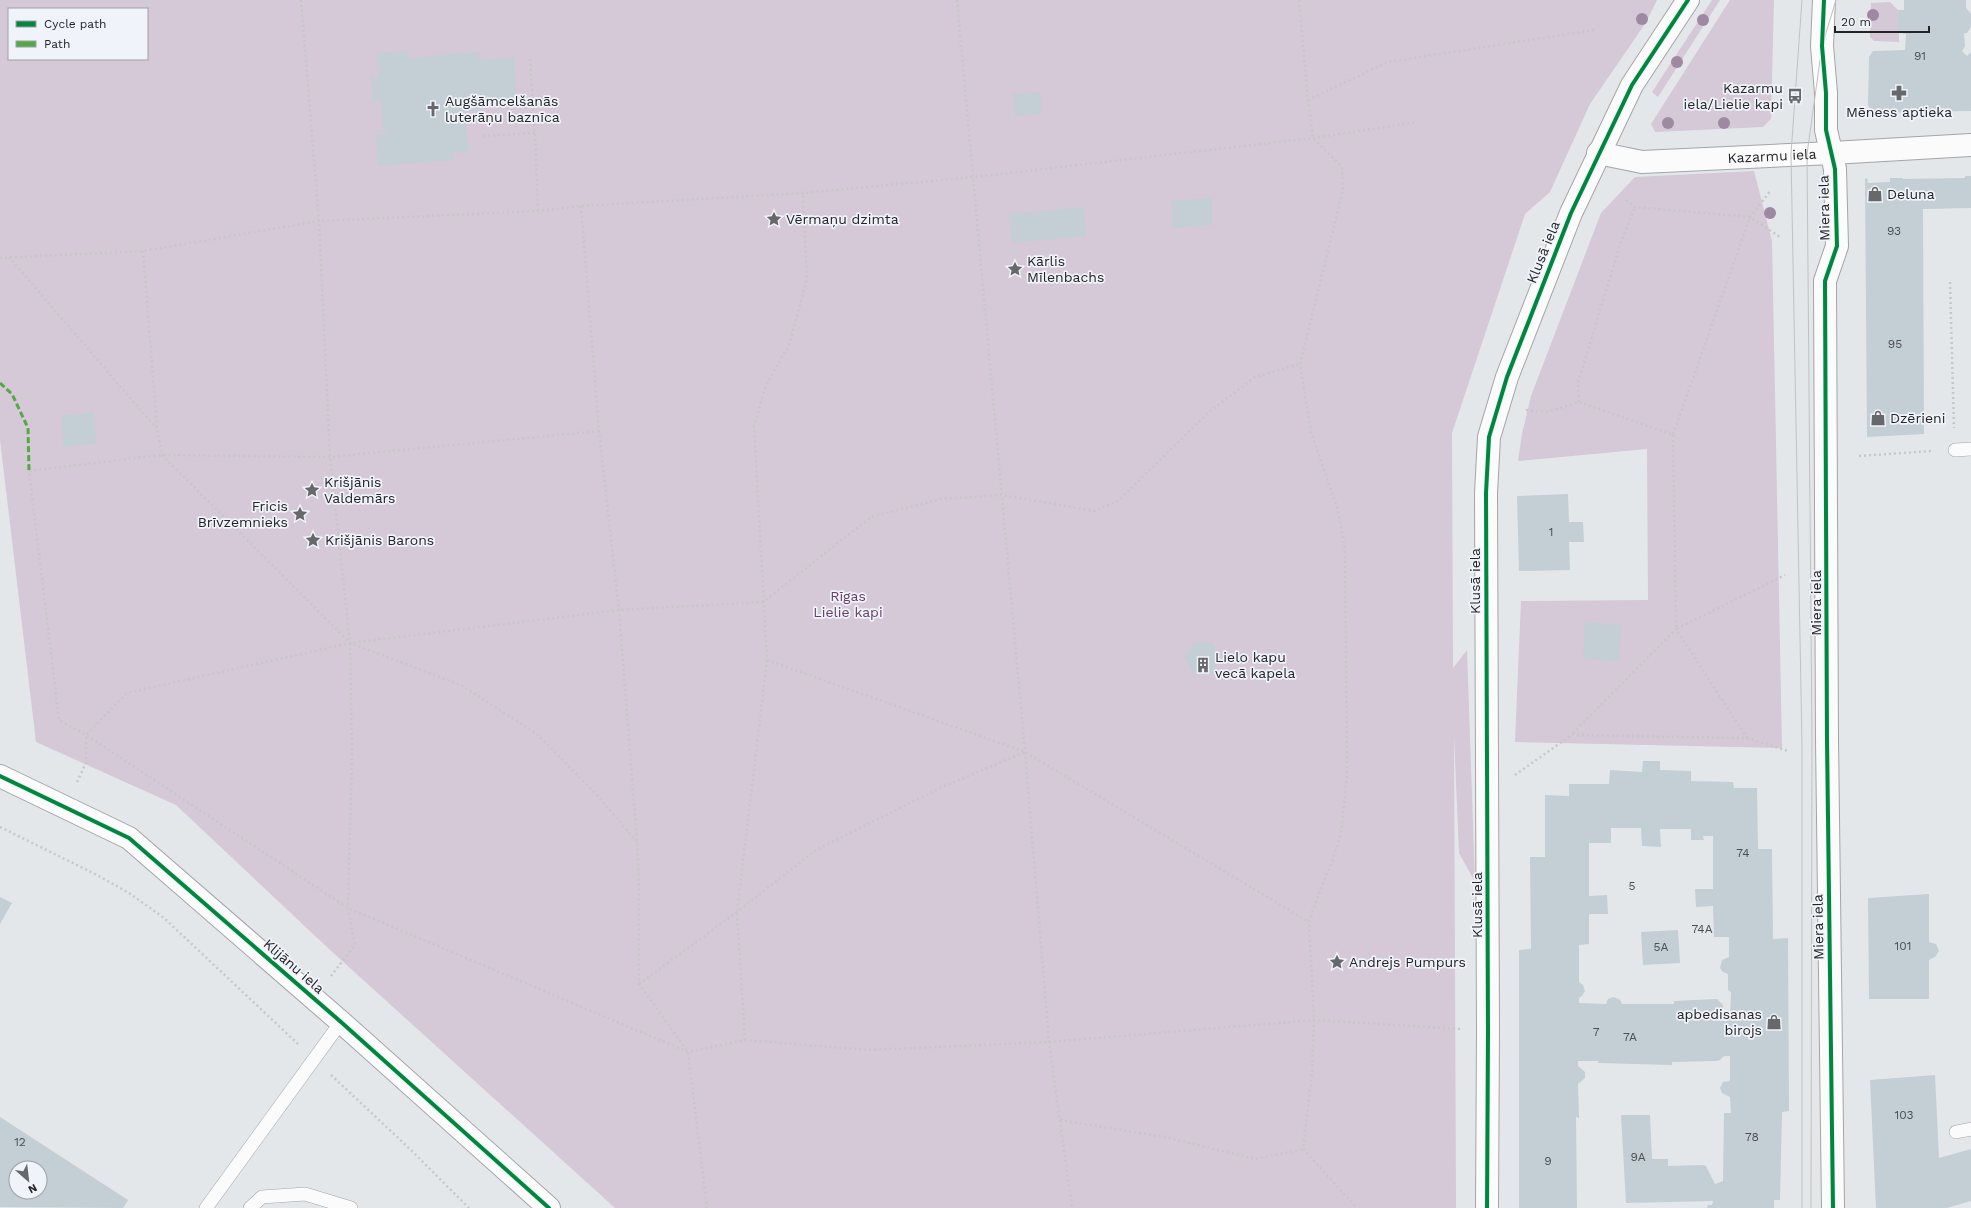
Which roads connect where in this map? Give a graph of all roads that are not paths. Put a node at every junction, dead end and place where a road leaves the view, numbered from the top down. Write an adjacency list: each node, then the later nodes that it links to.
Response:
1 (1688, 0): 4 (street, Klusā iela)
2 (1824, 0): 5 (street, Miera iela)
3 (1971, 145): 5 (street, Kazarmu iela)
4 (1598, 153): 5 (street, Kazarmu iela); 16 (street, Klusā iela)
5 (1832, 153): 17 (street, Miera iela)
6 (1971, 449): 7 (lane)
7 (1955, 450)
8 (0, 776): 9 (street, Klijānu iela)
9 (341, 1022): 12 (lane); 15 (street, Klijānu iela)
10 (1971, 1129): 11 (lane)
11 (1956, 1132)
12 (206, 1208)
13 (250, 1208): 14 (lane)
14 (351, 1208)
15 (548, 1208)
16 (1487, 1208)
17 (1833, 1208)

